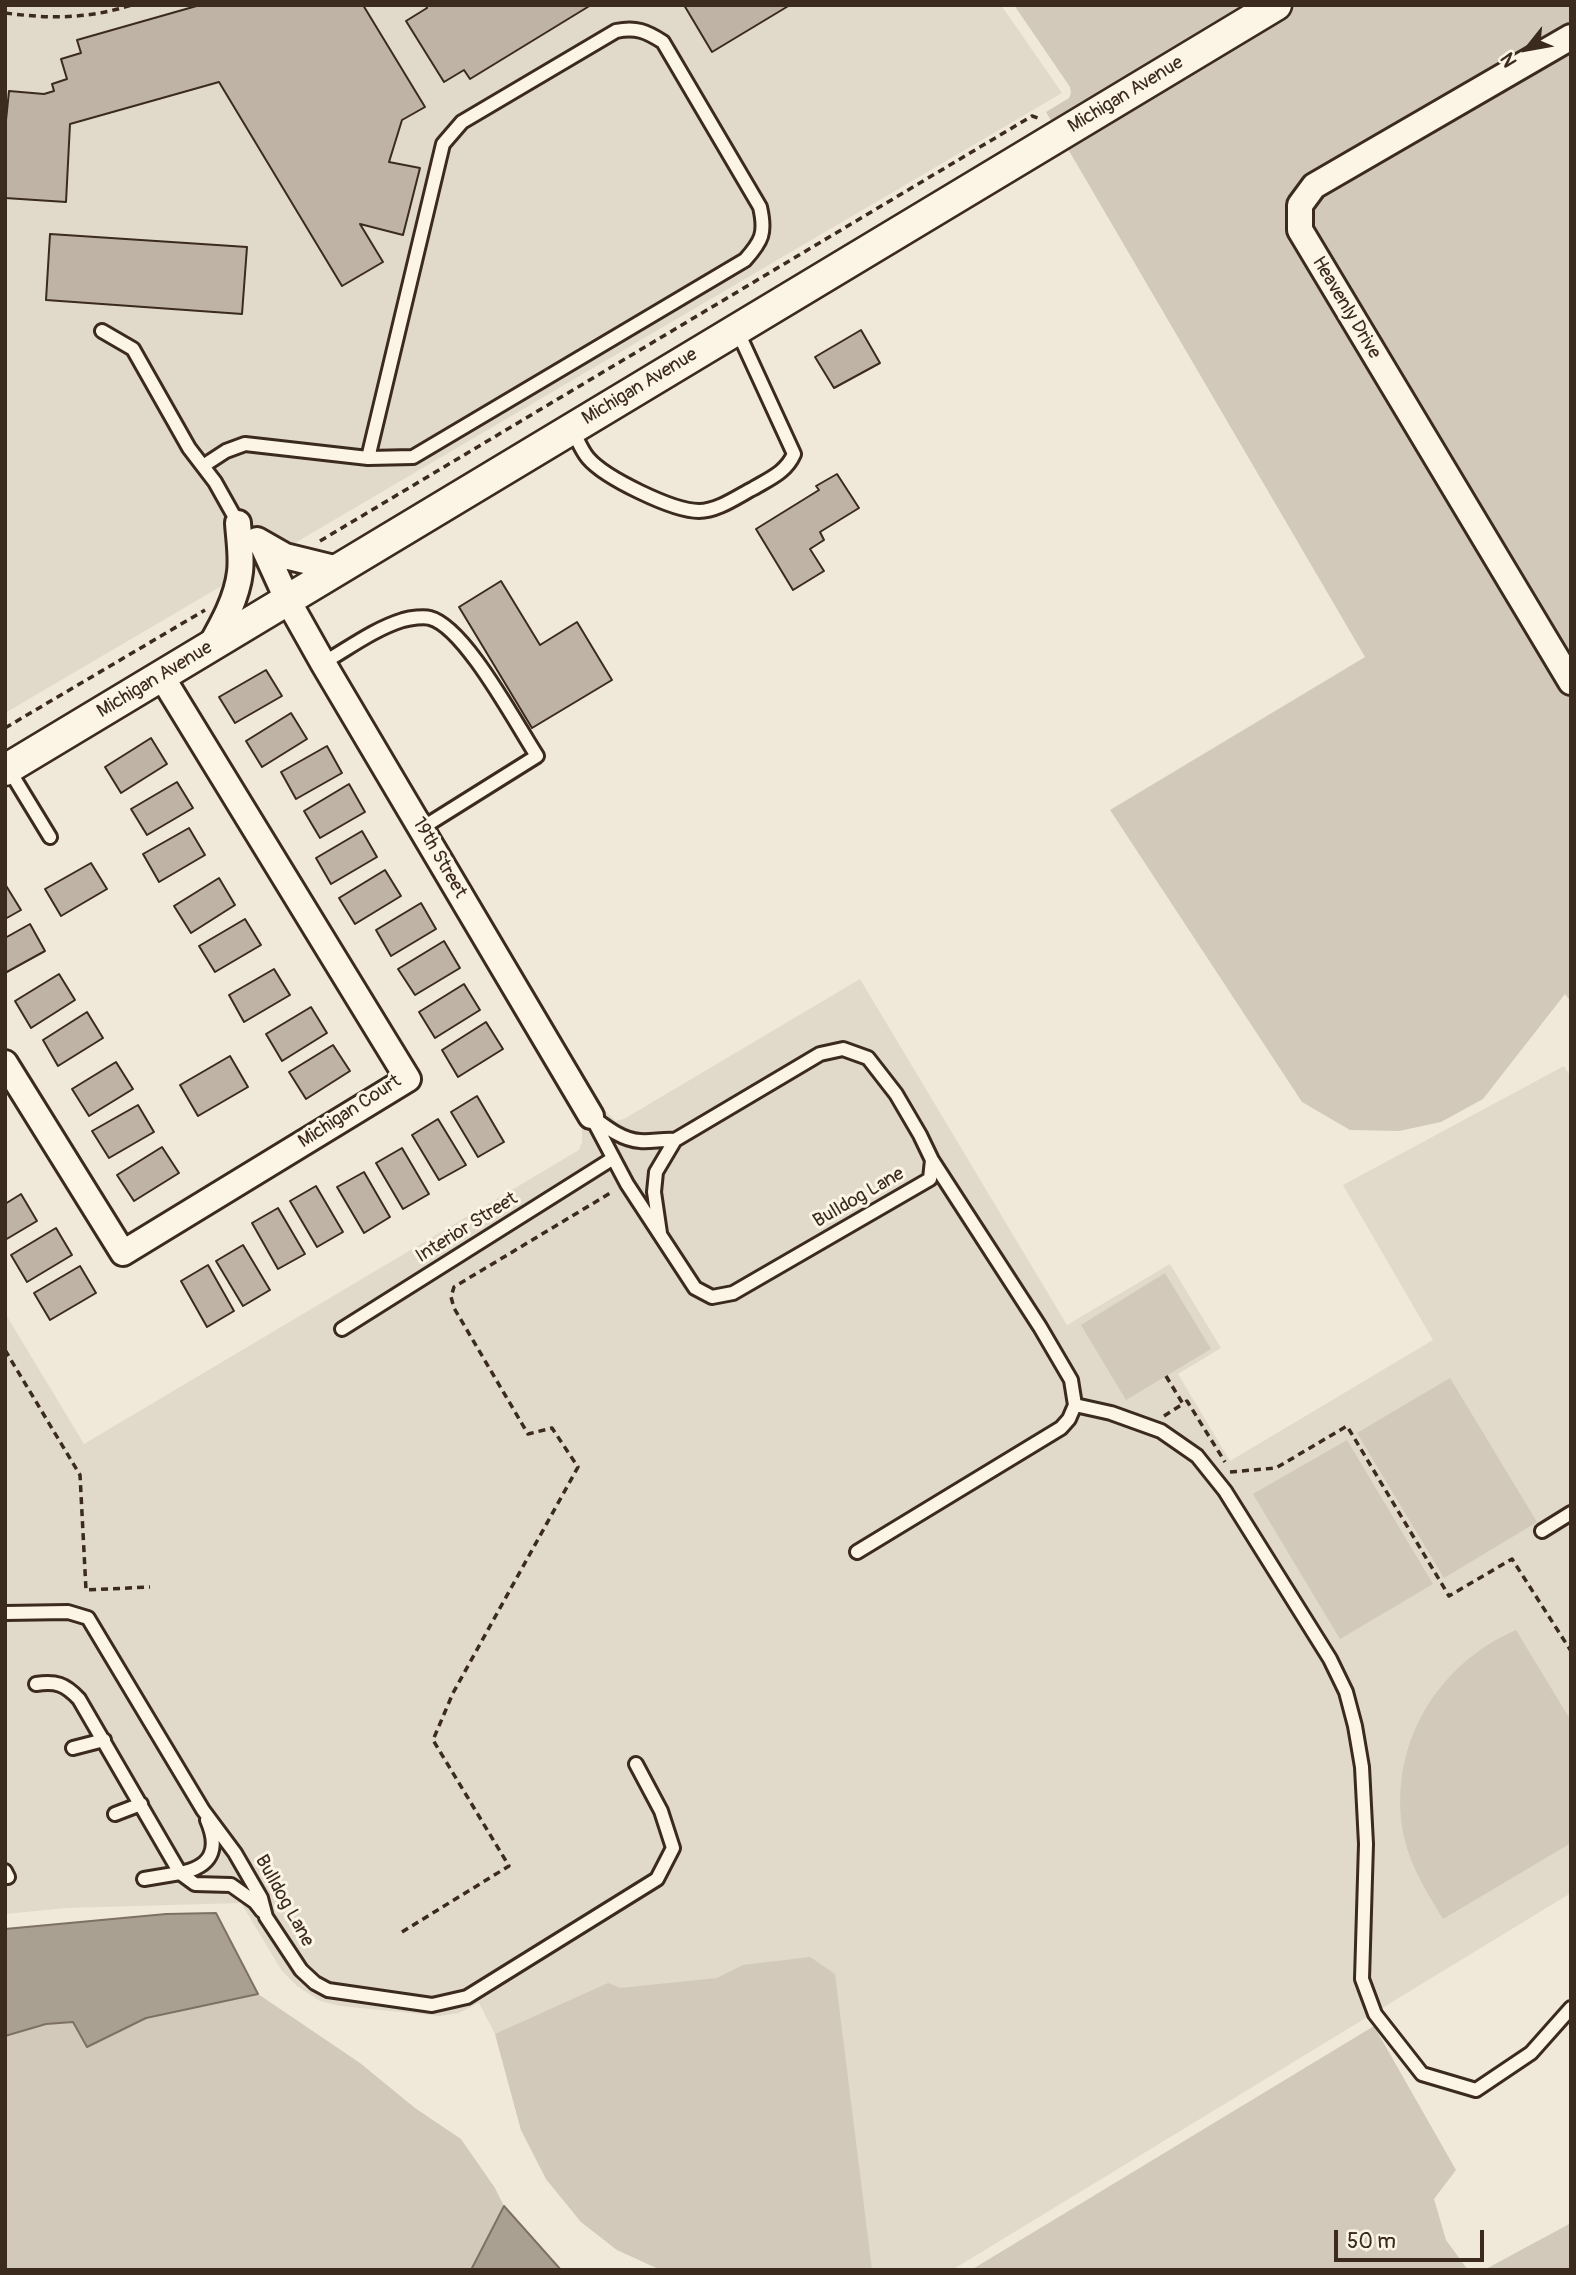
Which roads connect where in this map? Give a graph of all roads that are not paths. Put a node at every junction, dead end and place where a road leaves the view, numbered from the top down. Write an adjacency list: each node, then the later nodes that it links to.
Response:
1 (1276, 5): 3 (street, Michigan Avenue)
2 (1571, 37): 14 (street, Heavenly Drive)
3 (737, 329): 5 (street, Michigan Avenue); 5 (lane)
4 (102, 331): 7 (lane)
5 (571, 428): 10 (street, Michigan Avenue)
6 (368, 458): 6 (lane); 7 (lane)
7 (203, 466): 8 (lane)
8 (238, 523): 9 (street); 12 (street)
9 (262, 544): 10 (street); 11 (street, 19th Street)
10 (338, 569): 11 (street, Michigan Avenue)
11 (287, 599): 12 (street, Michigan Avenue); 13 (street, 19th Street)
12 (209, 648): 15 (street, Michigan Avenue)
13 (323, 663): 17 (street, 19th Street); 17 (lane)
14 (1567, 668)
15 (162, 677): 16 (street, Michigan Avenue); 19 (street, Michigan Court)
16 (7, 769): 18 (lane)
17 (422, 828): 20 (street, 19th Street)
18 (50, 837)
19 (5, 1063)
20 (590, 1116): 21 (lane, Bulldog Lane); 22 (lane, Bulldog Lane)
21 (675, 1140): 23 (lane, Bulldog Lane); 24 (lane, Bulldog Lane)
22 (612, 1159): 24 (lane, Bulldog Lane); 25 (lane, Interior Street)
23 (932, 1160): 24 (lane, Bulldog Lane); 26 (lane)
24 (660, 1233)
25 (342, 1329)
26 (1075, 1405): 29 (lane); 43 (lane)
27 (1571, 1513): 28 (lane)
28 (1542, 1531)
29 (856, 1552)
30 (5, 1613): 36 (lane, Bulldog Lane)
31 (36, 1684): 32 (lane)
32 (104, 1740): 33 (lane); 35 (lane)
33 (73, 1748)
34 (636, 1764): 42 (lane, Bulldog Lane)
35 (141, 1804): 37 (lane); 39 (lane)
36 (203, 1810): 39 (lane); 42 (lane, Bulldog Lane)
37 (115, 1814)
38 (5, 1871): 40 (lane)
39 (180, 1873): 41 (lane); 42 (lane)
40 (5, 1877)
41 (144, 1880)
42 (266, 1917)
43 (1571, 2008)

